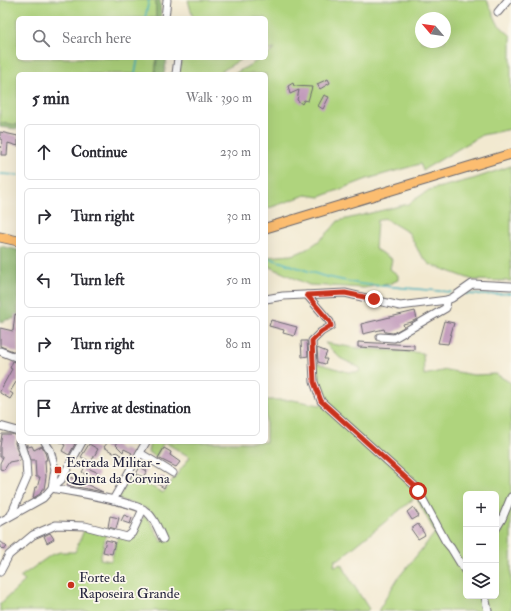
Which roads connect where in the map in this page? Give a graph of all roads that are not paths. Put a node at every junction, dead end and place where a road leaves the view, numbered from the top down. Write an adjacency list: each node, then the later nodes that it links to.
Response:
1 (167, 0): 4 (street)
2 (508, 0): 3 (street)
3 (498, 12)
4 (165, 16)
5 (178, 60): 6 (street)
6 (176, 72)
7 (511, 154): 8 (main road)
8 (268, 227)
9 (0, 237): 10 (main road)
10 (16, 241)
11 (511, 286): 14 (street)
12 (307, 295): 13 (street); 14 (street); 34 (street)
13 (268, 299)
14 (448, 300): 15 (street)
15 (380, 337)
16 (0, 351): 17 (street)
17 (16, 357)
18 (0, 426): 19 (street)
19 (16, 432)
20 (21, 444): 30 (street)
21 (46, 444): 26 (street)
22 (81, 444): 26 (street)
23 (145, 444): 24 (street)
24 (140, 453): 25 (street); 27 (street)
25 (173, 473)
26 (52, 488): 27 (street); 30 (street)
27 (113, 500): 29 (street)
28 (510, 500): 32 (street)
29 (143, 509): 33 (street); 35 (street)
30 (11, 516): 31 (street)
31 (0, 522)
32 (497, 527)
33 (163, 539)
34 (463, 567)
35 (0, 572)
36 (486, 599): 37 (street)
37 (488, 611)

